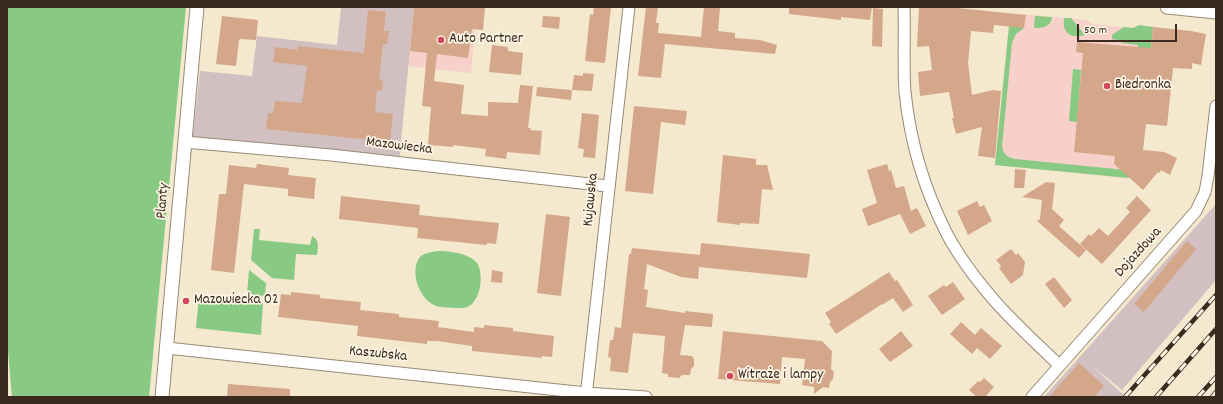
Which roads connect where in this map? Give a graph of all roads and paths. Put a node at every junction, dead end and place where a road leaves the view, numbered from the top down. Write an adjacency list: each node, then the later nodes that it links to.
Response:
1 (197, 7): 7 (street, Planty)
2 (629, 7): 8 (street, Kujawska)
3 (904, 7): 10 (street)
4 (1167, 7): 5 (street)
5 (1216, 12)
6 (1216, 106): 10 (street, Dojazdowa)
7 (185, 142): 8 (street, Mazowiecka); 9 (street, Planty)
8 (608, 186): 11 (street, Kujawska)
9 (167, 348): 11 (street, Kaszubska); 12 (street, Planty)
10 (1059, 365): 14 (street, Dojazdowa)
11 (586, 395): 13 (street, Kaszubska)
12 (162, 397)
13 (646, 397)
14 (1032, 397)

